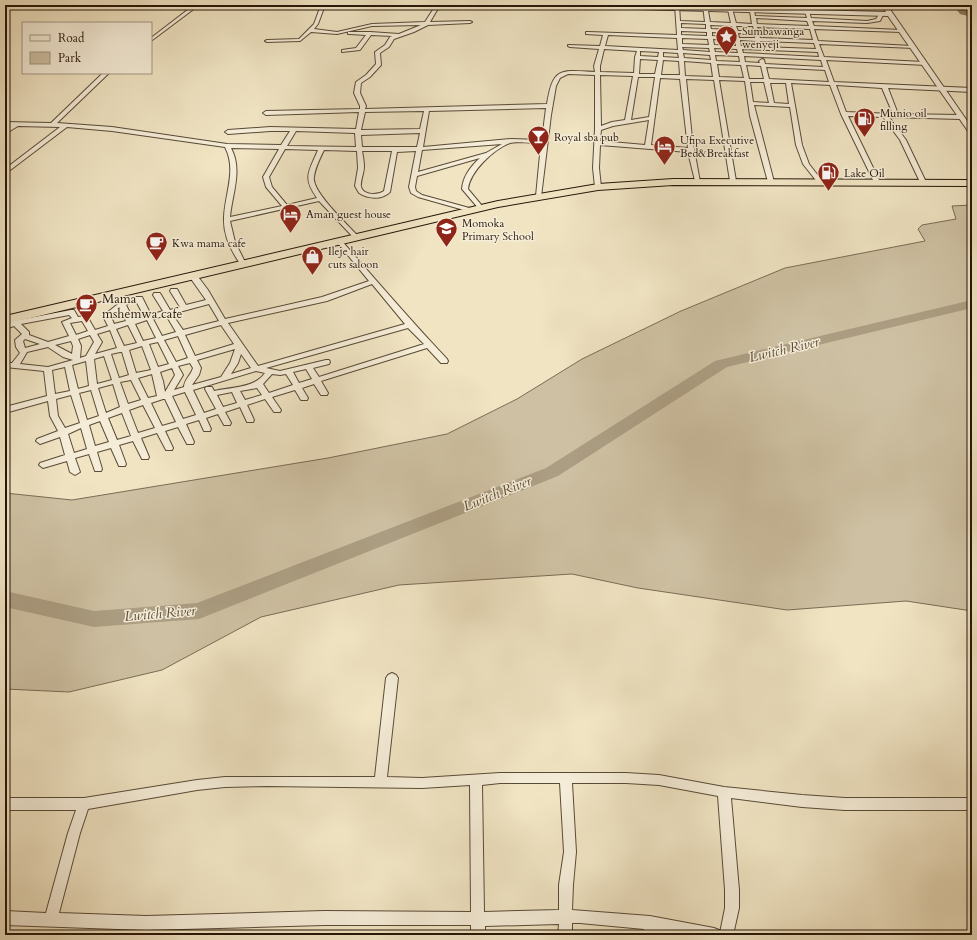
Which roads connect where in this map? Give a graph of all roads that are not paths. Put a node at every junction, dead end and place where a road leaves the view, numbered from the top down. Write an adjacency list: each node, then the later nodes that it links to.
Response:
1 (197, 5): 37 (street)
2 (322, 5): 24 (street)
3 (438, 5): 18 (street)
4 (562, 5): 7 (street)
5 (805, 5): 11 (street)
6 (884, 5): 13 (street)
7 (677, 7): 8 (street); 16 (street)
8 (705, 7): 9 (street); 17 (street)
9 (729, 8): 10 (street); 19 (street)
10 (753, 11): 11 (street); 14 (street); 20 (street)
11 (807, 12): 12 (street); 14 (street)
12 (882, 14): 13 (street); 14 (street)
13 (890, 14): 26 (street)
14 (809, 19): 21 (street)
15 (470, 22): 18 (street)
16 (679, 22): 17 (street); 23 (street)
17 (708, 23): 19 (street); 25 (street)
18 (426, 24): 28 (street); 33 (street)
19 (734, 24): 20 (street); 27 (street)
20 (754, 25): 21 (street); 31 (street)
21 (812, 28): 22 (street); 34 (street)
22 (833, 28): 26 (street); 34 (street)
23 (679, 29): 25 (street); 35 (street)
24 (309, 30): 28 (street); 39 (street)
25 (709, 31): 27 (street); 36 (street)
26 (901, 31): 46 (street)
27 (736, 32): 31 (street); 38 (street)
28 (340, 33): 29 (street)
29 (370, 33): 33 (street); 51 (street)
30 (588, 33): 32 (street)
31 (756, 33): 40 (street)
32 (606, 34): 35 (street); 47 (street)
33 (398, 35): 84 (street)
34 (814, 36): 41 (street)
35 (679, 37): 36 (street); 42 (street)
36 (710, 38): 38 (street); 44 (street)
37 (152, 39)
38 (737, 40): 40 (street); 45 (street)
39 (267, 41)
40 (757, 41): 41 (street); 48 (street)
41 (816, 42): 46 (street); 50 (street)
42 (679, 45): 44 (street); 53 (street)
43 (570, 46): 47 (street)
44 (711, 46): 45 (street); 54 (street)
45 (738, 47): 48 (street); 55 (street)
46 (912, 47): 63 (street)
47 (603, 48): 49 (street); 66 (street)
48 (759, 48): 50 (street); 56 (street)
49 (638, 50): 52 (street); 57 (street)
50 (819, 50): 59 (street)
51 (344, 51)
52 (661, 51): 53 (street); 58 (street)
53 (680, 52): 54 (street); 60 (street)
54 (712, 54): 55 (street); 61 (street)
55 (740, 55): 56 (street); 62 (street)
56 (760, 56): 59 (street); 64 (street)
57 (637, 57): 58 (street); 68 (street)
58 (661, 59): 60 (street); 69 (street)
59 (822, 59): 63 (street); 65 (street)
60 (681, 60): 61 (street); 70 (street)
61 (713, 62): 62 (street); 71 (street)
62 (743, 64): 64 (street); 72 (street)
63 (924, 64): 77 (street)
64 (763, 65): 65 (street); 73 (street)
65 (826, 69): 75 (street)
66 (597, 73): 68 (street); 81 (street); 97 (street)
67 (105, 74): 94 (street)
68 (636, 75): 69 (street); 91 (street)
69 (659, 76): 70 (street); 90 (street)
70 (683, 77): 71 (street); 115 (street)
71 (716, 78): 72 (street); 120 (street)
72 (747, 80): 73 (street); 79 (street)
73 (766, 80): 74 (street); 80 (street)
74 (788, 81): 75 (street); 82 (street)
75 (832, 83): 76 (street); 86 (street)
76 (884, 86): 77 (street); 88 (street)
77 (941, 88): 78 (street); 89 (street)
78 (972, 90)
79 (751, 102): 80 (street); 121 (street)
80 (772, 104): 82 (street)
81 (550, 106): 83 (street); 104 (street)
82 (792, 106): 122 (street)
83 (427, 109): 84 (street); 98 (street)
84 (362, 110): 85 (street); 101 (street)
85 (266, 113)
86 (844, 114): 87 (street); 123 (street)
87 (885, 115): 88 (street); 124 (street)
88 (896, 115): 89 (street)
89 (960, 117): 102 (street)
90 (653, 118): 91 (street); 109 (street)
91 (628, 122): 97 (street)
92 (5, 124): 93 (street)
93 (17, 124): 94 (street); 99 (street)
94 (52, 125): 95 (street)
95 (66, 125): 106 (street); 117 (street)
96 (294, 129): 100 (street); 101 (street); 107 (street)
97 (598, 129): 105 (street)
98 (423, 131): 101 (street); 112 (street)
99 (5, 132)
100 (228, 132)
101 (359, 132): 111 (street)
102 (972, 133)
103 (511, 142): 104 (street); 108 (street); 114 (street)
104 (545, 142): 127 (street)
105 (598, 143): 109 (street); 126 (street)
106 (227, 146): 107 (street); 131 (street)
107 (284, 146): 110 (street); 129 (street)
108 (458, 147): 112 (street); 114 (street)
109 (648, 147): 115 (street)
110 (321, 149): 111 (street); 128 (street)
111 (359, 149): 113 (street); 113 (street)
112 (420, 149): 113 (street); 118 (street)
113 (396, 150)
114 (493, 150): 116 (street)
115 (691, 150): 119 (street)
116 (487, 155): 118 (street); 130 (street)
117 (5, 172)
118 (415, 175): 130 (street)
119 (698, 181): 120 (highway); 126 (highway)
120 (733, 181): 121 (highway)
121 (770, 182): 122 (highway)
122 (820, 182): 123 (highway)
123 (877, 182): 124 (highway)
124 (923, 182): 125 (highway)
125 (972, 183)
126 (598, 187): 127 (highway)
127 (539, 196): 130 (highway)
128 (321, 199): 129 (street); 132 (street)
129 (286, 207): 131 (street)
130 (476, 209): 132 (highway)
131 (227, 220): 134 (street)
132 (356, 237): 133 (highway)
133 (339, 241): 134 (highway); 136 (street)
134 (243, 264): 135 (highway)
135 (192, 276): 140 (street); 145 (highway)
136 (374, 281): 146 (street); 148 (street)
137 (174, 291): 141 (street)
138 (157, 295): 142 (street)
139 (139, 299): 143 (street)
140 (211, 301): 141 (street); 146 (street)
141 (184, 308): 142 (street)
142 (166, 313): 143 (street); 152 (street)
143 (148, 318): 147 (street); 155 (street)
144 (76, 319): 145 (street); 151 (street); 154 (street)
145 (12, 320): 149 (street); 153 (street)
146 (223, 322): 152 (street); 159 (street)
147 (132, 323): 150 (street); 150 (street); 156 (street)
148 (410, 326): 158 (street); 173 (street)
149 (5, 327)
150 (111, 328): 151 (street); 160 (street)
151 (94, 333): 154 (street); 163 (street)
152 (181, 334): 155 (street); 164 (street)
153 (24, 336): 157 (street); 161 (street)
154 (74, 338): 157 (street); 165 (street)
155 (161, 339): 156 (street); 170 (street)
156 (143, 344): 160 (street); 174 (street)
157 (50, 345): 161 (street); 165 (street)
158 (430, 345): 166 (street); 179 (street)
159 (240, 346): 164 (street); 173 (street); 178 (street)
160 (123, 349): 162 (street); 177 (street)
161 (22, 351): 169 (street)
162 (107, 353): 163 (street); 180 (street)
163 (90, 358): 165 (street); 183 (street)
164 (193, 359): 170 (street); 185 (street)
165 (73, 361): 172 (street); 187 (street)
166 (444, 361)
167 (326, 362): 171 (street)
168 (5, 365): 169 (street)
169 (15, 365): 172 (street)
170 (174, 365): 174 (street); 190 (street)
171 (308, 366): 175 (street); 179 (street)
172 (48, 369): 192 (street)
173 (256, 369): 176 (street); 178 (street)
174 (155, 371): 177 (street); 190 (street)
175 (289, 372): 176 (street); 184 (street)
176 (269, 373): 182 (street)
177 (133, 376): 180 (street); 194 (street)
178 (223, 379): 181 (street)
179 (317, 379): 184 (street); 188 (street)
180 (115, 380): 183 (street); 196 (street)
181 (207, 383): 185 (street); 189 (street)
182 (259, 384): 186 (street); 191 (street)
183 (95, 386): 187 (street); 200 (street)
184 (296, 386): 191 (street); 193 (street)
185 (188, 389): 190 (street); 201 (street)
186 (235, 389): 189 (street); 195 (street)
187 (74, 391): 192 (street); 205 (street)
188 (324, 393)
189 (211, 394): 199 (street)
190 (164, 396): 194 (street); 203 (street)
191 (268, 396): 195 (street); 198 (street)
192 (51, 397): 197 (street); 208 (street)
193 (304, 398)
194 (146, 401): 196 (street); 207 (street)
195 (242, 404): 199 (street); 202 (street)
196 (125, 408): 200 (street); 209 (street)
197 (5, 410)
198 (277, 410)
199 (220, 411): 201 (street); 204 (street)
200 (104, 416): 205 (street); 212 (street)
201 (200, 416): 203 (street); 206 (street)
202 (250, 420)
203 (181, 423): 207 (street); 211 (street)
204 (227, 423)
205 (84, 424): 208 (street); 214 (street)
206 (207, 429)
207 (160, 430): 209 (street); 213 (street)
208 (63, 433): 210 (street); 215 (street)
209 (135, 436): 212 (street); 216 (street)
210 (40, 440)
211 (190, 442)
212 (115, 444): 214 (street); 217 (street)
213 (169, 448)
214 (92, 449): 215 (street); 219 (street)
215 (70, 457): 218 (street); 220 (street)
216 (145, 457)
217 (122, 464)
218 (43, 465)
219 (98, 469)
220 (75, 472)
221 (392, 678): 224 (street)
222 (566, 779): 223 (street); 225 (street); 229 (street)
223 (476, 780): 224 (street); 232 (street)
224 (380, 783): 227 (street)
225 (724, 792): 228 (street); 237 (street)
226 (5, 804): 227 (street)
227 (84, 804): 231 (street)
228 (972, 804)
229 (564, 917): 232 (street); 233 (street); 235 (street)
230 (5, 918): 231 (street)
231 (51, 918): 232 (street)
232 (478, 919): 234 (street)
233 (651, 929): 236 (street)
234 (478, 935)
235 (565, 935)
236 (714, 935)
237 (726, 935)

